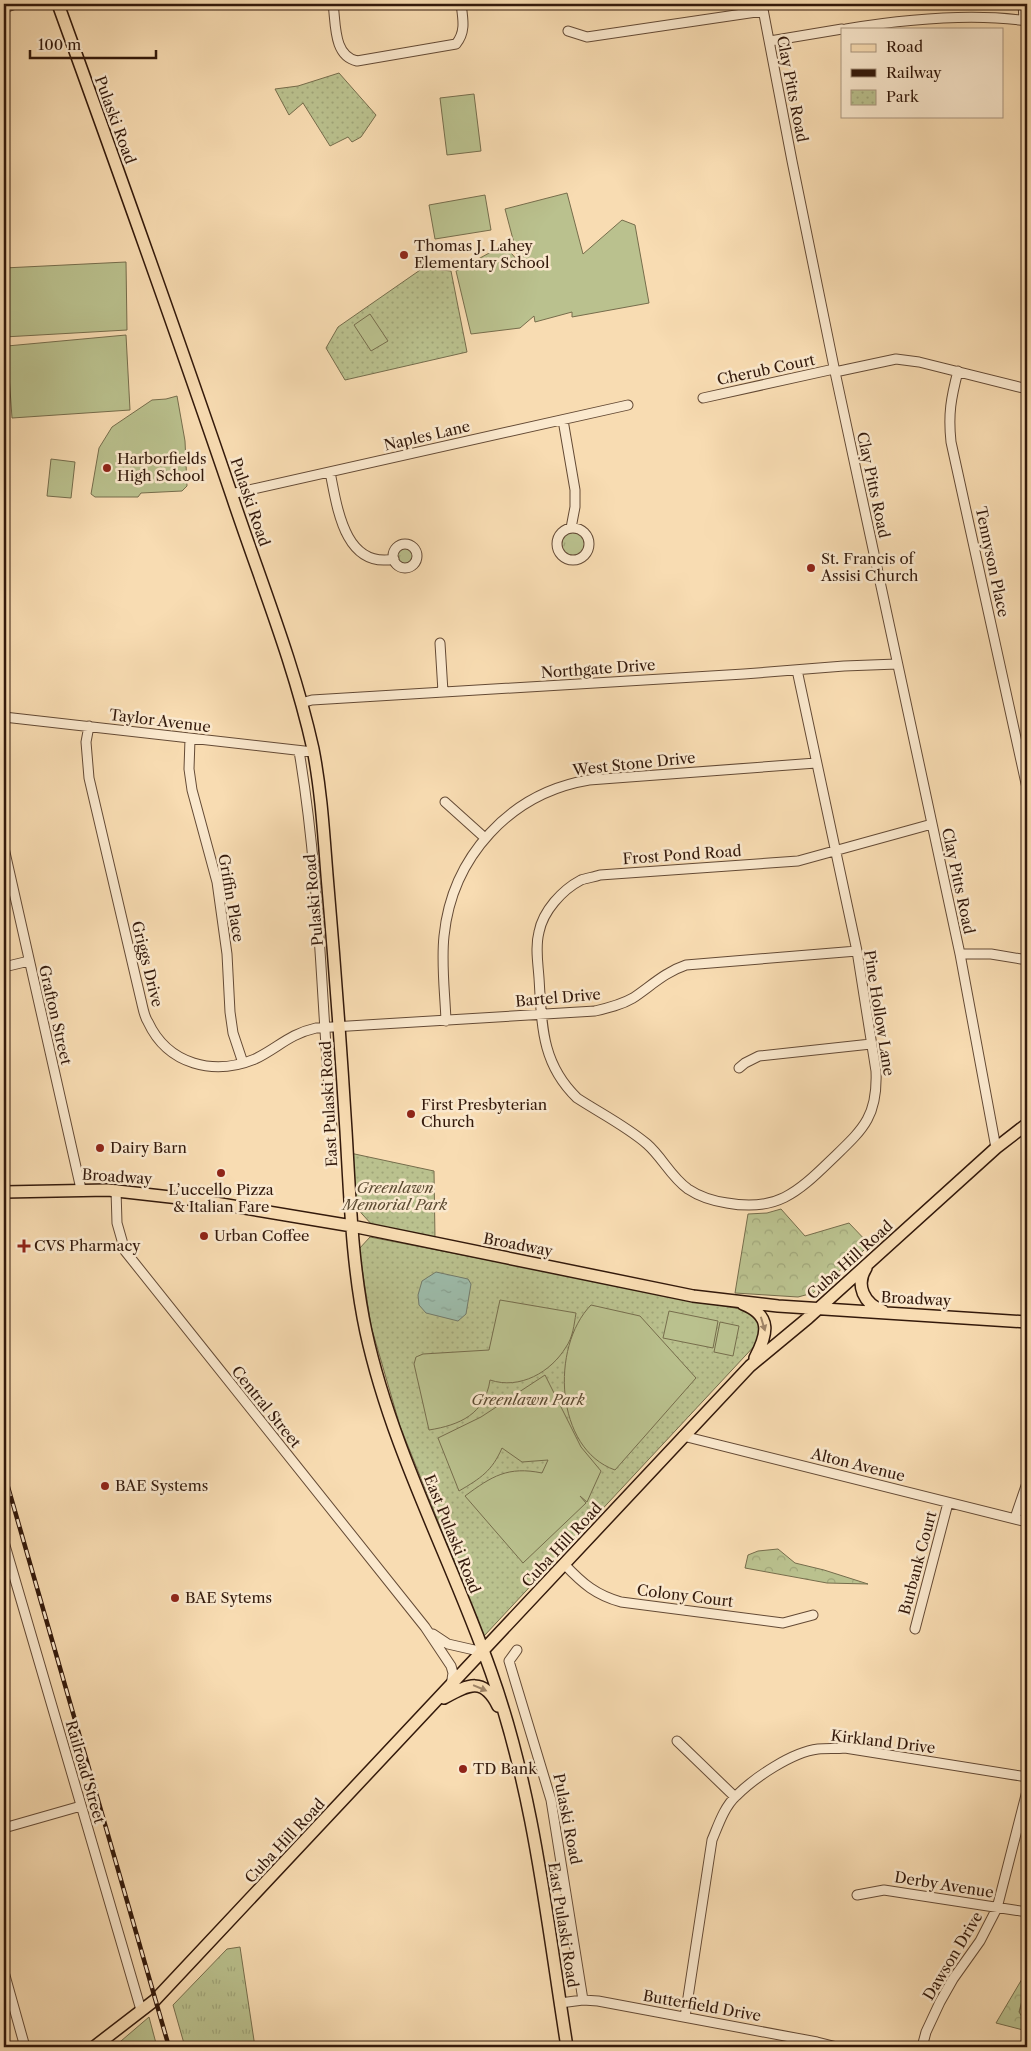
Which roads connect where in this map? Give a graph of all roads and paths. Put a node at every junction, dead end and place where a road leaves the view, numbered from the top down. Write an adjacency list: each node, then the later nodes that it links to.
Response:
1 (14, 4): 7 (street)
2 (58, 4): 20 (main road, Pulaski Road)
3 (333, 4): 4 (street)
4 (461, 4)
5 (1022, 4): 8 (street)
6 (763, 7): 11 (street); 12 (street, Clay Pitts Road)
7 (4, 8)
8 (1025, 20): 9 (street)
9 (854, 28)
10 (841, 29): 12 (street)
11 (568, 31)
12 (770, 41): 13 (street, Clay Pitts Road)
13 (835, 371): 14 (street, Cherub Court); 16 (street, Cherub Court); 24 (street, Clay Pitts Road)
14 (958, 371): 15 (street, Cherub Court); 34 (street, Tennyson Place)
15 (1027, 389)
16 (703, 398)
17 (628, 405): 18 (street, Naples Lane)
18 (563, 420): 19 (street, Naples Lane); 21 (street)
19 (330, 472): 20 (street, Naples Lane); 22 (street)
20 (231, 494): 27 (main road, Pulaski Road)
21 (571, 528)
22 (394, 559)
23 (440, 644): 26 (street)
24 (897, 664): 25 (street, Northgate Drive); 36 (street, Clay Pitts Road)
25 (797, 670): 26 (street, Northgate Drive); 33 (street, Pine Hollow Lane)
26 (443, 692): 27 (street, Northgate Drive)
27 (302, 703): 32 (main road, Pulaski Road)
28 (4, 717): 29 (street, Taylor Avenue)
29 (90, 726): 30 (street, Taylor Avenue); 50 (street, Griggs Drive)
30 (190, 739): 31 (street, Taylor Avenue); 50 (street, Griffin Place)
31 (298, 750): 32 (street, Taylor Avenue); 48 (street)
32 (313, 752): 47 (main road, Pulaski Road)
33 (816, 763): 37 (street, West Stone Drive); 39 (street, Pine Hollow Lane)
34 (1027, 788)
35 (445, 802): 37 (street)
36 (932, 824): 39 (street, Frost Pond Road); 41 (street, Clay Pitts Road)
37 (485, 838): 46 (street, West Stone Drive)
38 (4, 848): 43 (street, Grafton Street)
39 (837, 852): 40 (street, Pine Hollow Lane); 45 (street, Frost Pond Road)
40 (856, 951): 45 (street, Bartel Drive); 49 (street, Pine Hollow Lane)
41 (960, 954): 42 (street); 54 (street, Clay Pitts Road)
42 (1027, 960)
43 (29, 961): 44 (street); 55 (street, Grafton Street)
44 (4, 967)
45 (541, 1014): 46 (street, Bartel Drive); 49 (street, Pine Hollow Lane)
46 (446, 1021): 47 (street, Bartel Drive)
47 (340, 1027): 48 (street, Griggs Drive); 58 (main road, East Pulaski Road)
48 (323, 1028): 50 (street, Griggs Drive); 53 (street)
49 (871, 1044): 51 (street)
50 (243, 1063)
51 (739, 1068)
52 (1027, 1124): 54 (main road, Cuba Hill Road)
53 (332, 1128)
54 (996, 1148): 59 (main road, Cuba Hill Road)
55 (81, 1189): 56 (main road, Broadway); 57 (main road, Broadway)
56 (116, 1190): 58 (main road, Broadway); 73 (street, Central Street)
57 (4, 1192)
58 (352, 1226): 60 (main road, Broadway); 76 (main road, East Pulaski Road)
59 (868, 1264): 61 (main road, Cuba Hill Road); 62 (main road)
60 (727, 1300): 61 (main road, Broadway); 64 (main road, one-way to 64)
61 (818, 1309): 62 (main road, Broadway); 64 (main road, Cuba Hill Road)
62 (892, 1313): 63 (main road, Broadway)
63 (1027, 1322)
64 (750, 1366): 65 (main road, Cuba Hill Road)
65 (683, 1436): 67 (street, Alton Avenue); 71 (main road, Cuba Hill Road)
66 (1027, 1483): 68 (street)
67 (948, 1503): 68 (street, Alton Avenue); 74 (street, Burbank Court)
68 (1015, 1518): 69 (street, Alton Avenue)
69 (1027, 1522)
70 (4, 1542): 84 (street, Railroad Street)
71 (565, 1565): 72 (street, Colony Court); 76 (main road, Cuba Hill Road)
72 (813, 1616)
73 (425, 1627): 76 (street, Central Street); 77 (street, Central Street)
74 (915, 1630)
75 (517, 1650): 90 (street, Pulaski Road)
76 (483, 1652): 77 (main road, Cuba Hill Road); 79 (main road, East Pulaski Road)
77 (451, 1686): 78 (main road, Cuba Hill Road)
78 (436, 1702): 79 (main road, one-way to 79); 92 (main road, Cuba Hill Road)
79 (510, 1732): 91 (main road, East Pulaski Road)
80 (677, 1741): 83 (street)
81 (1027, 1777): 83 (street, Kirkland Drive)
82 (1027, 1791): 87 (street, Dawson Drive)
83 (735, 1797): 93 (street, Kirkland Drive)
84 (81, 1806): 85 (street); 92 (street, Railroad Street)
85 (4, 1828)
86 (857, 1895): 87 (street, Derby Avenue)
87 (998, 1908): 88 (street, Derby Avenue); 98 (street, Dawson Drive)
88 (1027, 1912)
89 (4, 1972): 94 (street)
90 (583, 2000): 91 (street, Butterfield Drive); 93 (street, Butterfield Drive)
91 (560, 2003): 96 (main road, East Pulaski Road)
92 (141, 2010): 95 (main road, Cuba Hill Road)
93 (686, 2017): 97 (street, Butterfield Drive)
94 (25, 2047)
95 (94, 2047)
96 (568, 2047)
97 (837, 2047)
98 (922, 2047)

